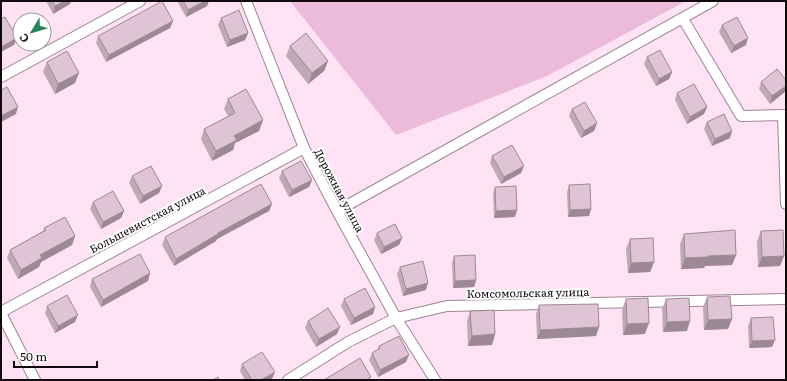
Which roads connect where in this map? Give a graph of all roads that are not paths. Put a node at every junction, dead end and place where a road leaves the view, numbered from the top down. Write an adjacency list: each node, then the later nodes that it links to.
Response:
1 (140, 1): 5 (street)
2 (246, 1): 7 (street, Дорожная улица)
3 (713, 1): 4 (street)
4 (682, 19): 6 (street); 9 (street)
5 (1, 77)
6 (785, 114): 8 (street)
7 (304, 148): 9 (street, Дорожная улица); 11 (street, Большевистская улица)
8 (786, 204)
9 (337, 211): 12 (street, Дорожная улица)
10 (786, 299): 12 (street, Комсомольская улица)
11 (1, 312): 13 (street)
12 (396, 318): 14 (street, Комсомольская улица); 15 (street, Дорожная улица)
13 (35, 380)
14 (288, 380)
15 (435, 380)

